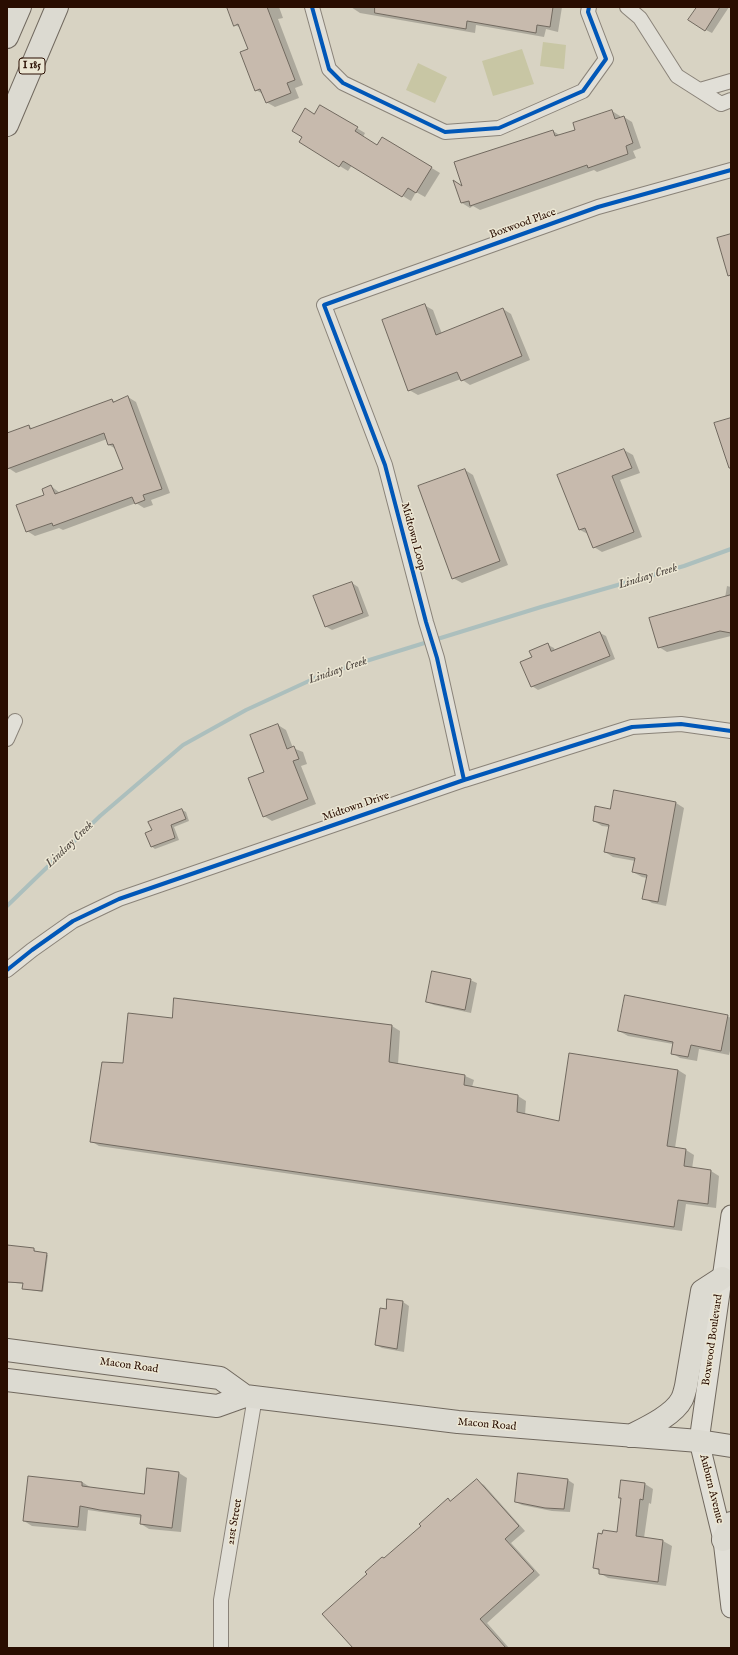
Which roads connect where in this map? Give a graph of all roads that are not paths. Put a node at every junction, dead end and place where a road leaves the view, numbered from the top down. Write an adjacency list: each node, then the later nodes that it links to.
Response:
1 (20, 7): 6 (main road)
2 (57, 7): 10 (main road, I 185)
3 (312, 7): 4 (street)
4 (589, 7)
5 (627, 7): 8 (street)
6 (7, 37)
7 (731, 81): 8 (street)
8 (700, 90): 9 (street)
9 (731, 100)
10 (7, 125)
11 (731, 170): 12 (street, Boxwood Place)
12 (324, 305): 16 (street, Midtown Loop)
13 (15, 721): 15 (street)
14 (731, 731): 16 (street, Midtown Drive)
15 (7, 739)
16 (464, 780): 17 (street, Midtown Drive)
17 (7, 970)
18 (731, 1215): 19 (street, Boxwood Boulevard)
19 (722, 1278): 23 (main road); 24 (street, Boxwood Boulevard)
20 (7, 1350): 22 (main road, Macon Road)
21 (7, 1380): 22 (main road, Macon Road)
22 (250, 1397): 23 (main road, Macon Road); 28 (street, 21st Street)
23 (630, 1436): 24 (main road, Macon Road)
24 (699, 1441): 25 (main road, Macon Road); 26 (street, Auburn Avenue)
25 (731, 1446)
26 (727, 1532): 27 (street, Auburn Avenue)
27 (731, 1608)
28 (221, 1648)

